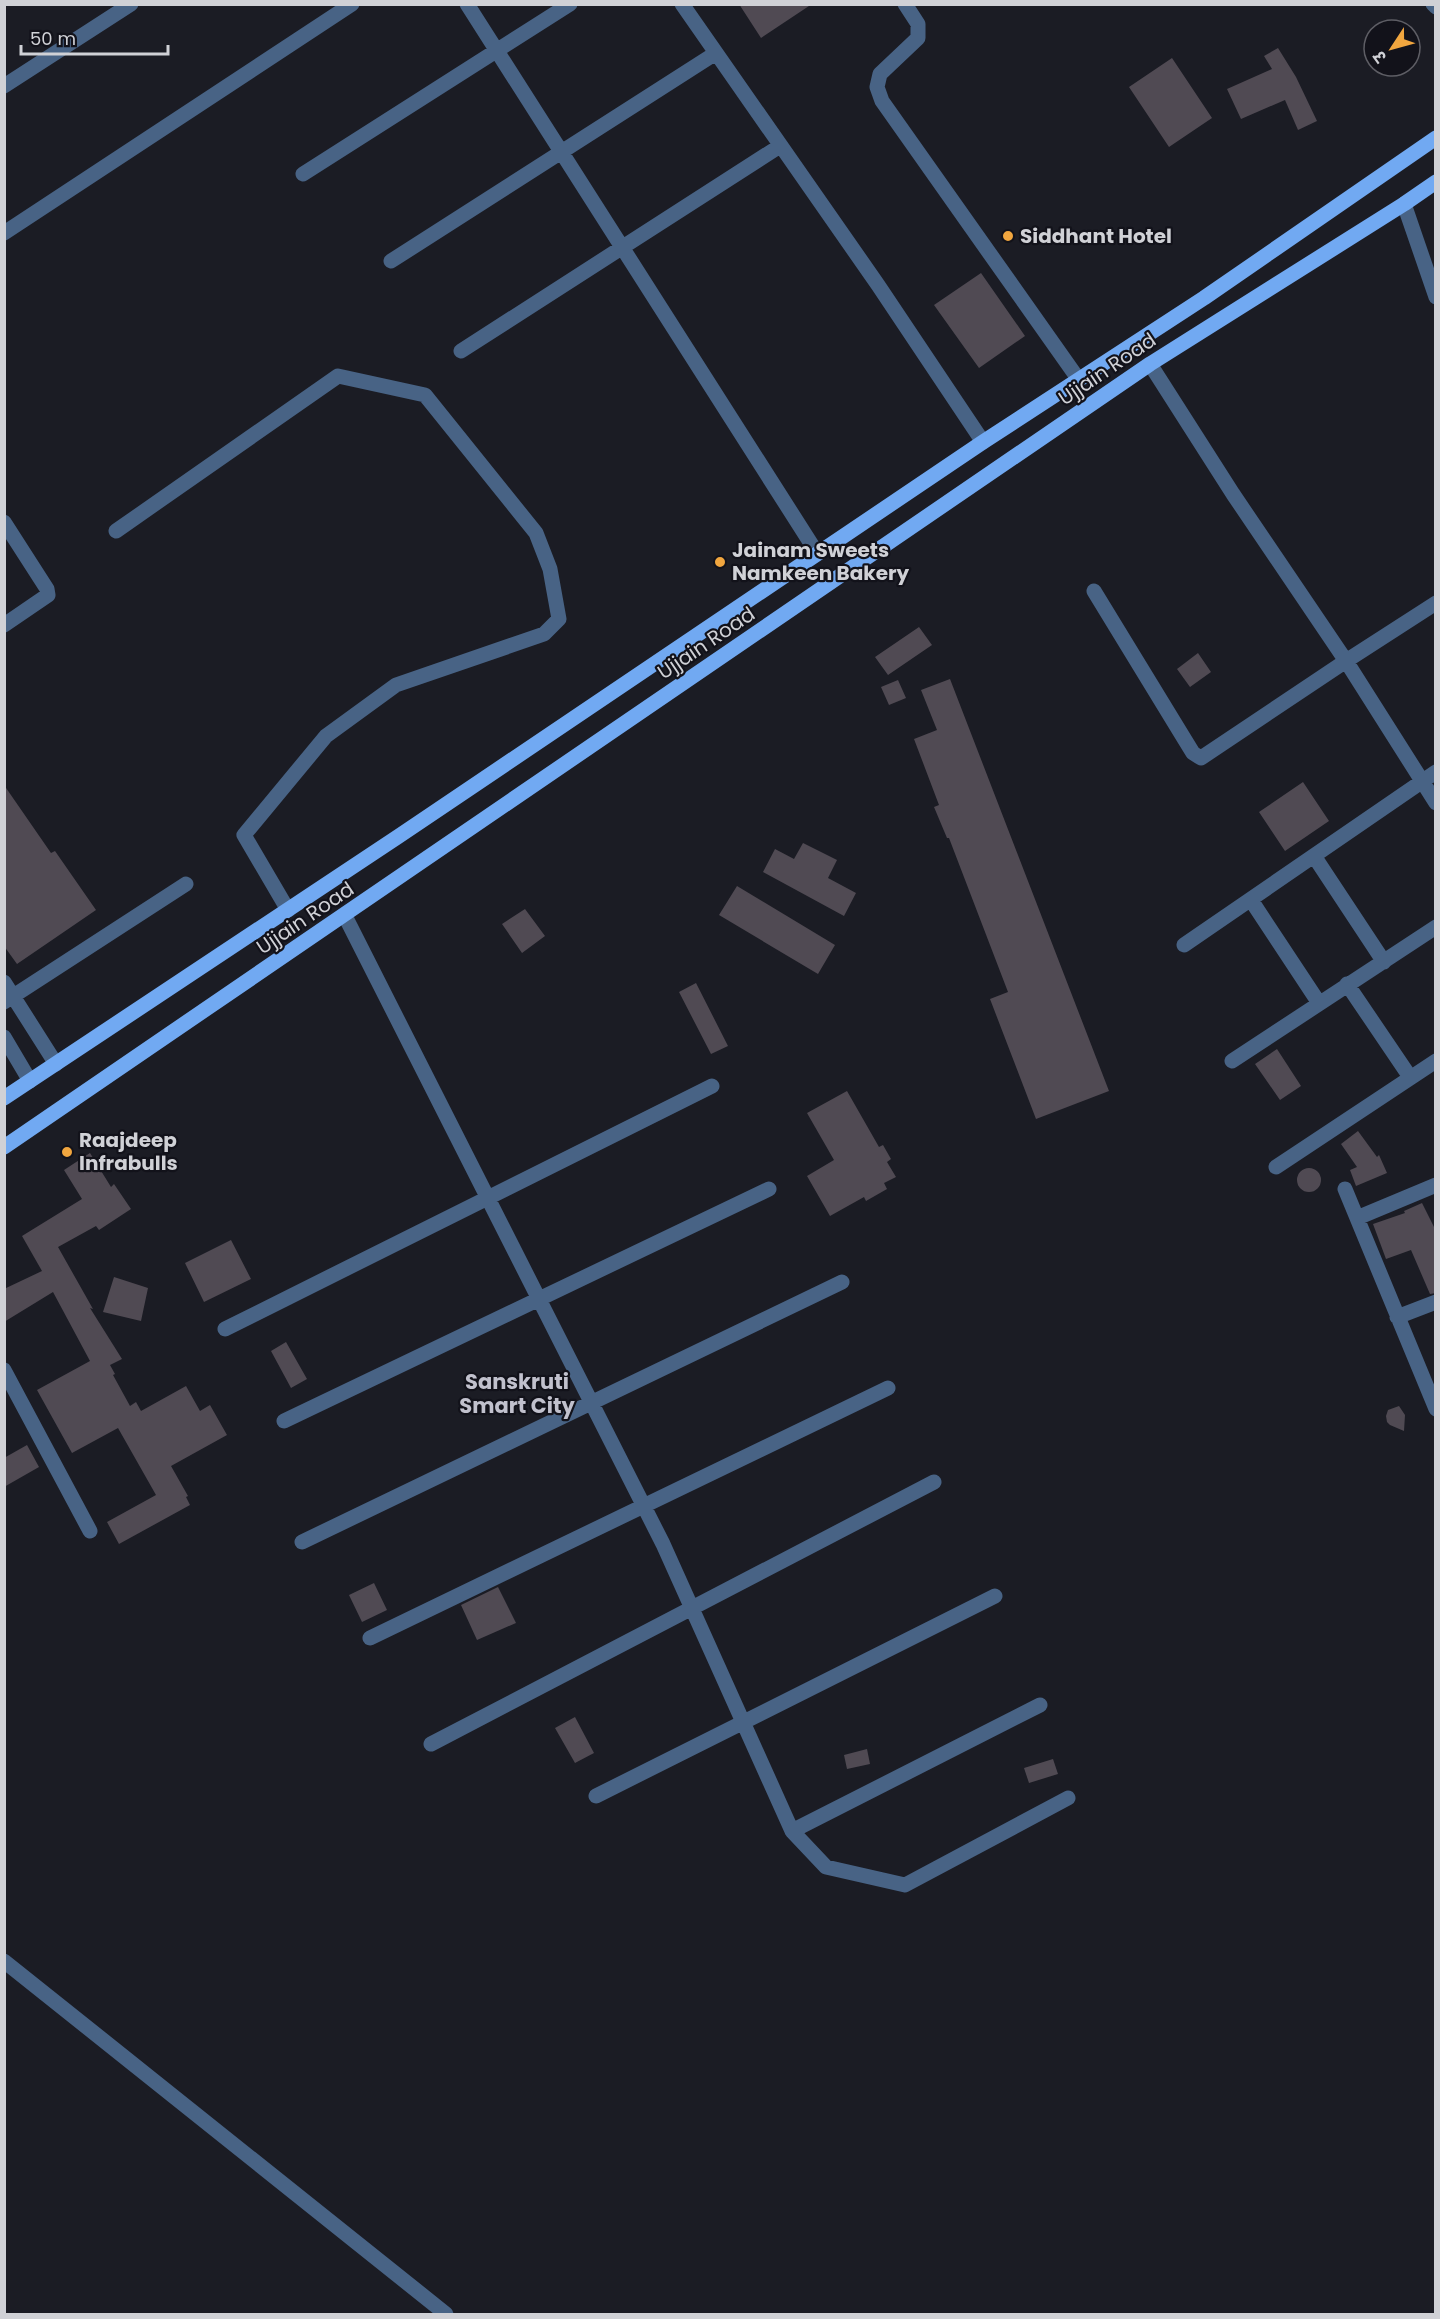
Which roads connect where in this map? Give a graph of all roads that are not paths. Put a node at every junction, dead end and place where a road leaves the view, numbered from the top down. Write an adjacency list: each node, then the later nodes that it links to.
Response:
1 (131, 4): 9 (street)
2 (352, 4): 16 (street)
3 (467, 4): 7 (street)
4 (570, 4): 7 (street)
5 (682, 4): 8 (street)
6 (905, 4): 22 (street)
7 (496, 52): 12 (street); 13 (street)
8 (716, 53): 11 (street); 12 (street)
9 (4, 86)
10 (1436, 138): 22 (main road, Ujjain Road)
11 (780, 146): 17 (street); 23 (street)
12 (560, 153): 17 (street); 18 (street)
13 (303, 174)
14 (1436, 182): 15 (main road, Ujjain Road)
15 (1404, 204): 19 (street); 21 (main road, Ujjain Road)
16 (4, 233)
17 (621, 248): 20 (street); 26 (street)
18 (391, 261)
19 (1436, 297)
20 (461, 351)
21 (1150, 364): 30 (street); 38 (main road, Ujjain Road)
22 (1079, 380): 23 (main road, Ujjain Road)
23 (983, 442): 26 (main road, Ujjain Road)
24 (4, 522): 29 (street)
25 (116, 531): 37 (street)
26 (817, 553): 37 (main road, Ujjain Road)
27 (1094, 591): 30 (street)
28 (1436, 603): 30 (street)
29 (4, 625)
30 (1346, 661): 32 (street)
31 (1436, 772): 32 (street)
32 (1421, 782): 33 (street); 34 (street)
33 (1436, 803)
34 (1314, 856): 36 (street); 41 (street)
35 (186, 884): 44 (street)
36 (1251, 900): 40 (street); 45 (street)
37 (288, 910): 49 (main road, Ujjain Road)
38 (345, 916): 54 (main road, Ujjain Road); 59 (street)
39 (1436, 927): 41 (street)
40 (1184, 945)
41 (1384, 962): 43 (street)
42 (4, 982): 44 (street)
43 (1347, 984): 45 (street); 50 (street)
44 (9, 999): 49 (street)
45 (1319, 1003): 47 (street)
46 (4, 1037): 51 (street)
47 (1232, 1061)
48 (1436, 1061): 50 (street)
49 (56, 1064): 51 (main road, Ujjain Road)
50 (1410, 1077): 55 (street)
51 (30, 1081): 53 (main road, Ujjain Road)
52 (712, 1086): 59 (street)
53 (4, 1098)
54 (4, 1147)
55 (1276, 1167)
56 (1436, 1185): 60 (street)
57 (769, 1189): 62 (street)
58 (1345, 1190): 60 (street)
59 (488, 1198): 62 (street); 65 (street)
60 (1357, 1218): 64 (street)
61 (842, 1282): 68 (street)
62 (539, 1299): 68 (street); 70 (street)
63 (1436, 1302): 64 (street)
64 (1397, 1317): 69 (street)
65 (225, 1329)
66 (4, 1370): 73 (street)
67 (888, 1388): 72 (street)
68 (591, 1403): 72 (street); 74 (street)
69 (1436, 1409)
70 (284, 1421)
71 (934, 1482): 76 (street)
72 (644, 1506): 76 (street); 77 (street)
73 (90, 1531)
74 (302, 1542)
75 (995, 1596): 79 (street)
76 (692, 1608): 79 (street); 80 (street)
77 (370, 1638)
78 (1040, 1705): 83 (street)
79 (744, 1722): 81 (street); 83 (street)
80 (431, 1744)
81 (596, 1796)
82 (1068, 1798): 83 (street)
83 (792, 1831)
84 (4, 1961): 85 (street)
85 (446, 2314)

